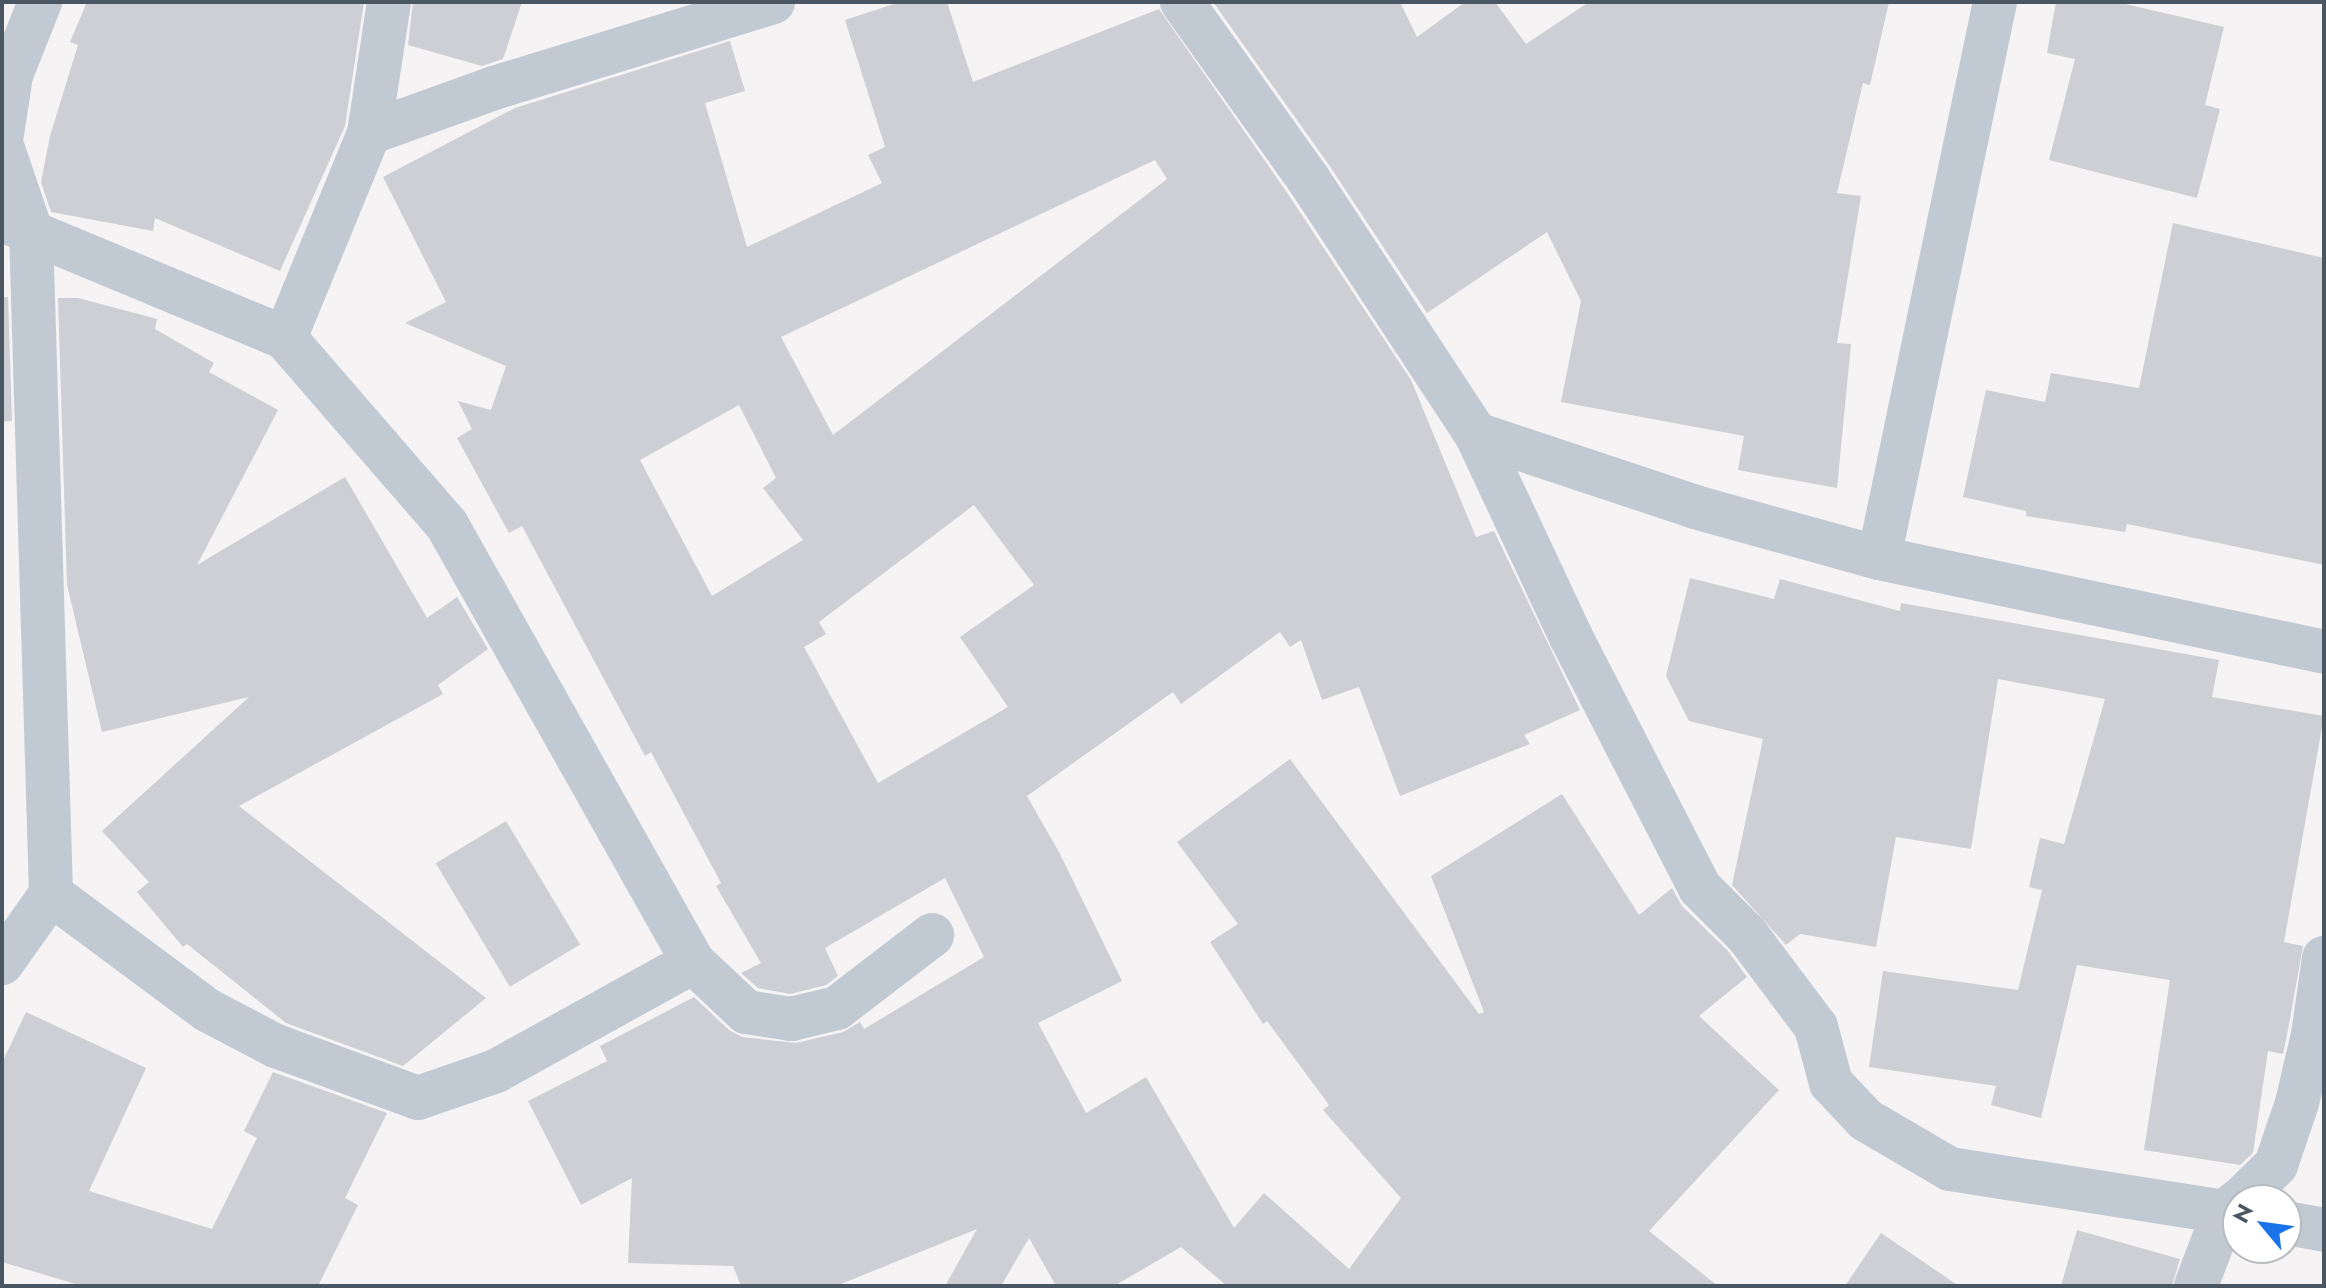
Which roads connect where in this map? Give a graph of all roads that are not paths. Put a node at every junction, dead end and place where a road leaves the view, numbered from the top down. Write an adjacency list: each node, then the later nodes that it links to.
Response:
1 (40, 2): 7 (street)
2 (389, 2): 6 (street)
3 (773, 2): 6 (street)
4 (1182, 2): 11 (street)
5 (1995, 2): 12 (street)
6 (369, 133): 10 (street)
7 (2, 134)
8 (2, 146): 9 (street)
9 (17, 225): 10 (street); 14 (street)
10 (285, 338): 17 (street)
11 (1476, 434): 12 (street); 20 (street)
12 (1879, 558): 13 (street)
13 (2324, 652)
14 (51, 894): 17 (street); 18 (street)
15 (932, 935): 17 (street)
16 (2324, 958): 19 (street)
17 (693, 962)
18 (2, 963)
19 (2257, 1184)
20 (2222, 1205)
21 (2302, 1226): 22 (street)
22 (2324, 1230)
23 (2222, 1233): 24 (street)
24 (2196, 1286)

